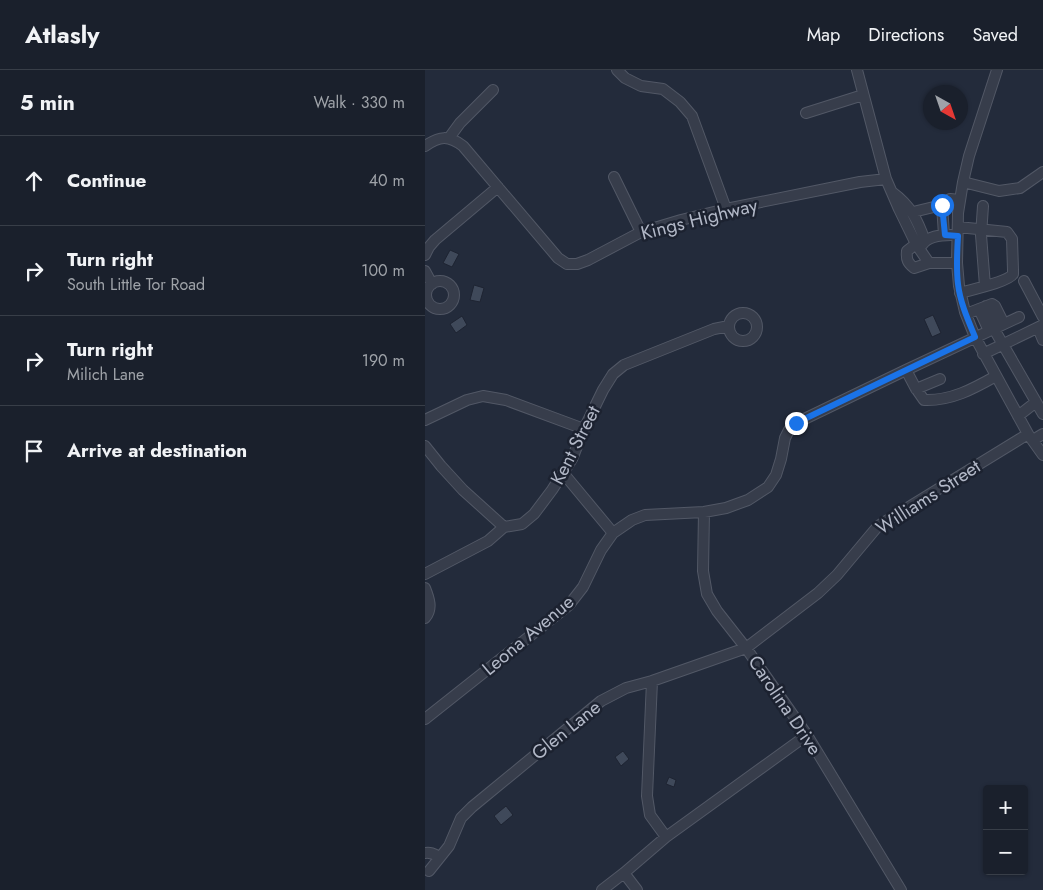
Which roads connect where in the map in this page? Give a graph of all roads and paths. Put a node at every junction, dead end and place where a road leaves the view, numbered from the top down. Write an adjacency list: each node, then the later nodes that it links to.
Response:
1 (617, 70): 18 (street)
2 (857, 70): 5 (street)
3 (997, 70): 12 (street)
4 (493, 90): 7 (street)
5 (863, 95): 6 (street); 11 (street)
6 (806, 113)
7 (449, 138): 8 (street); 13 (street, Kings Highway)
8 (425, 146)
9 (1043, 172): 12 (street)
10 (614, 177): 21 (street)
11 (886, 179): 14 (street); 18 (street, Kings Highway)
12 (963, 182): 15 (street)
13 (498, 187): 21 (street, Kings Highway); 25 (street)
14 (891, 192): 19 (street); 24 (street)
15 (961, 200): 16 (street); 22 (street)
16 (942, 205): 19 (street); 23 (street)
17 (983, 206): 20 (street)
18 (726, 209): 21 (street, Kings Highway)
19 (913, 212): 24 (street)
20 (981, 229): 22 (street); 31 (street); 31 (street)
21 (641, 232)
22 (958, 232): 23 (street); 27 (street)
23 (945, 235): 24 (street)
24 (920, 244): 26 (street); 26 (street)
25 (425, 255)
26 (929, 263): 27 (street)
27 (957, 263): 32 (street)
28 (425, 271): 30 (street)
29 (1024, 281): 36 (street)
30 (432, 284)
31 (985, 286): 32 (street)
32 (960, 293): 34 (street)
33 (983, 307): 34 (street); 39 (street); 39 (street)
34 (966, 314): 40 (street)
35 (1019, 317): 39 (street)
36 (1043, 317)
37 (729, 326): 52 (street, Kent Street)
38 (1040, 326): 41 (street); 42 (street)
39 (996, 328): 40 (street); 42 (street)
40 (975, 337): 43 (street); 44 (street)
41 (1043, 340)
42 (1002, 345): 43 (street); 48 (street)
43 (983, 354): 45 (street)
44 (906, 370): 47 (street); 58 (street, Leona Avenue)
45 (996, 376): 47 (street); 50 (street)
46 (940, 379): 47 (street)
47 (916, 389)
48 (1036, 402): 49 (street); 50 (street)
49 (1043, 414)
50 (1018, 416): 54 (street)
51 (425, 420): 52 (street)
52 (584, 429): 57 (street, Kent Street)
53 (1043, 434): 54 (street, Williams Street)
54 (1030, 437): 56 (street); 64 (street, Williams Street)
55 (425, 446): 59 (street)
56 (1043, 455)
57 (564, 474): 59 (street, Kent Street); 60 (street)
58 (705, 512): 60 (street, Leona Avenue); 64 (street, Carolina Drive)
59 (505, 527): 61 (street, Kent Street)
60 (613, 533): 66 (street, Leona Avenue)
61 (425, 574)
62 (425, 588): 63 (street)
63 (425, 618)
64 (745, 648): 65 (street, Glen Lane); 67 (street, Carolina Drive)
65 (652, 680): 68 (street); 70 (street, Glen Lane)
66 (425, 719)
67 (807, 734): 68 (street); 75 (street, Carolina Drive)
68 (666, 837): 72 (street)
69 (425, 853): 70 (street)
70 (440, 857): 71 (street, Glen Lane)
71 (429, 871)
72 (624, 873): 73 (street); 74 (street)
73 (602, 890)
74 (637, 890)
75 (901, 890)

